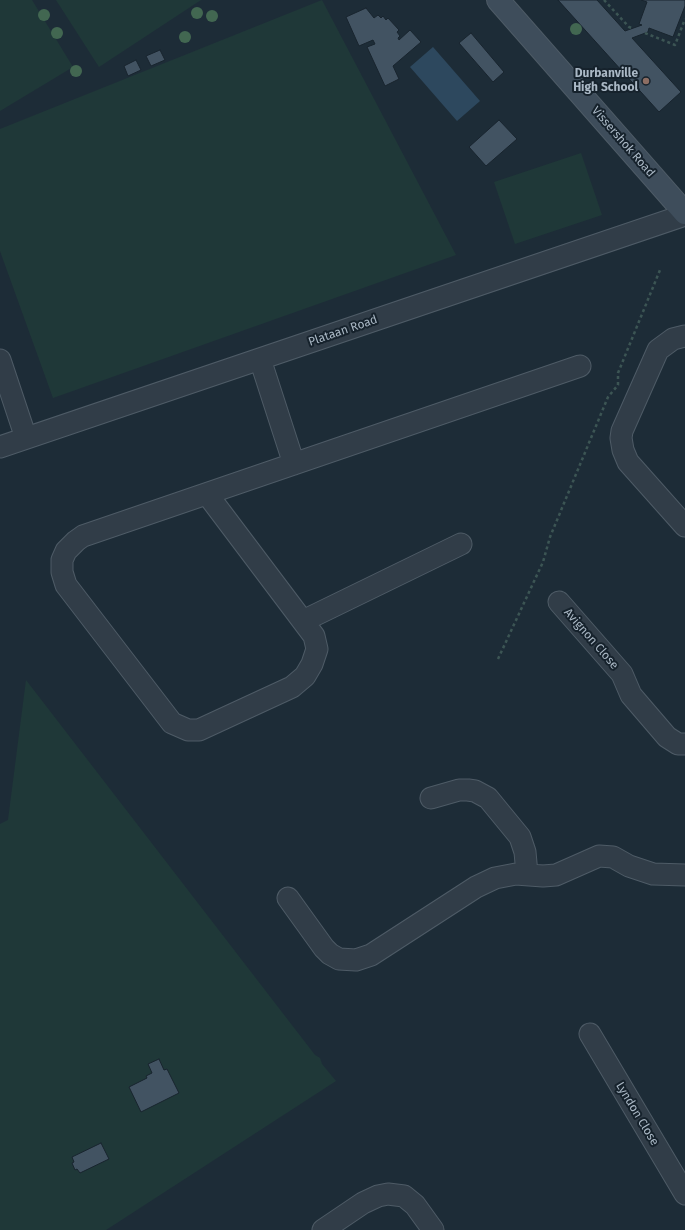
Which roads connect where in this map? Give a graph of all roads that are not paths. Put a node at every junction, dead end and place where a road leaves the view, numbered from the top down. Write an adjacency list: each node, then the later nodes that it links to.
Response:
1 (498, 0): 2 (main road, Vissershok Road)
2 (685, 214): 4 (street, Plataan Road)
3 (685, 336): 11 (street)
4 (260, 359): 7 (street, Plataan Road); 9 (street)
5 (0, 360): 7 (street)
6 (580, 366): 9 (street)
7 (26, 438): 8 (street, Plataan Road)
8 (0, 447)
9 (294, 464): 10 (street)
10 (207, 494): 14 (street); 14 (street)
11 (685, 526)
12 (461, 544): 14 (street)
13 (559, 602): 15 (street, Avignon Close)
14 (303, 621)
15 (685, 744)
16 (430, 798): 17 (street)
17 (527, 874): 18 (street); 19 (street)
18 (685, 875)
19 (288, 898)
20 (590, 1034): 21 (street, Lyndon Close)
21 (685, 1194)
22 (323, 1230): 23 (street)
23 (433, 1230)

